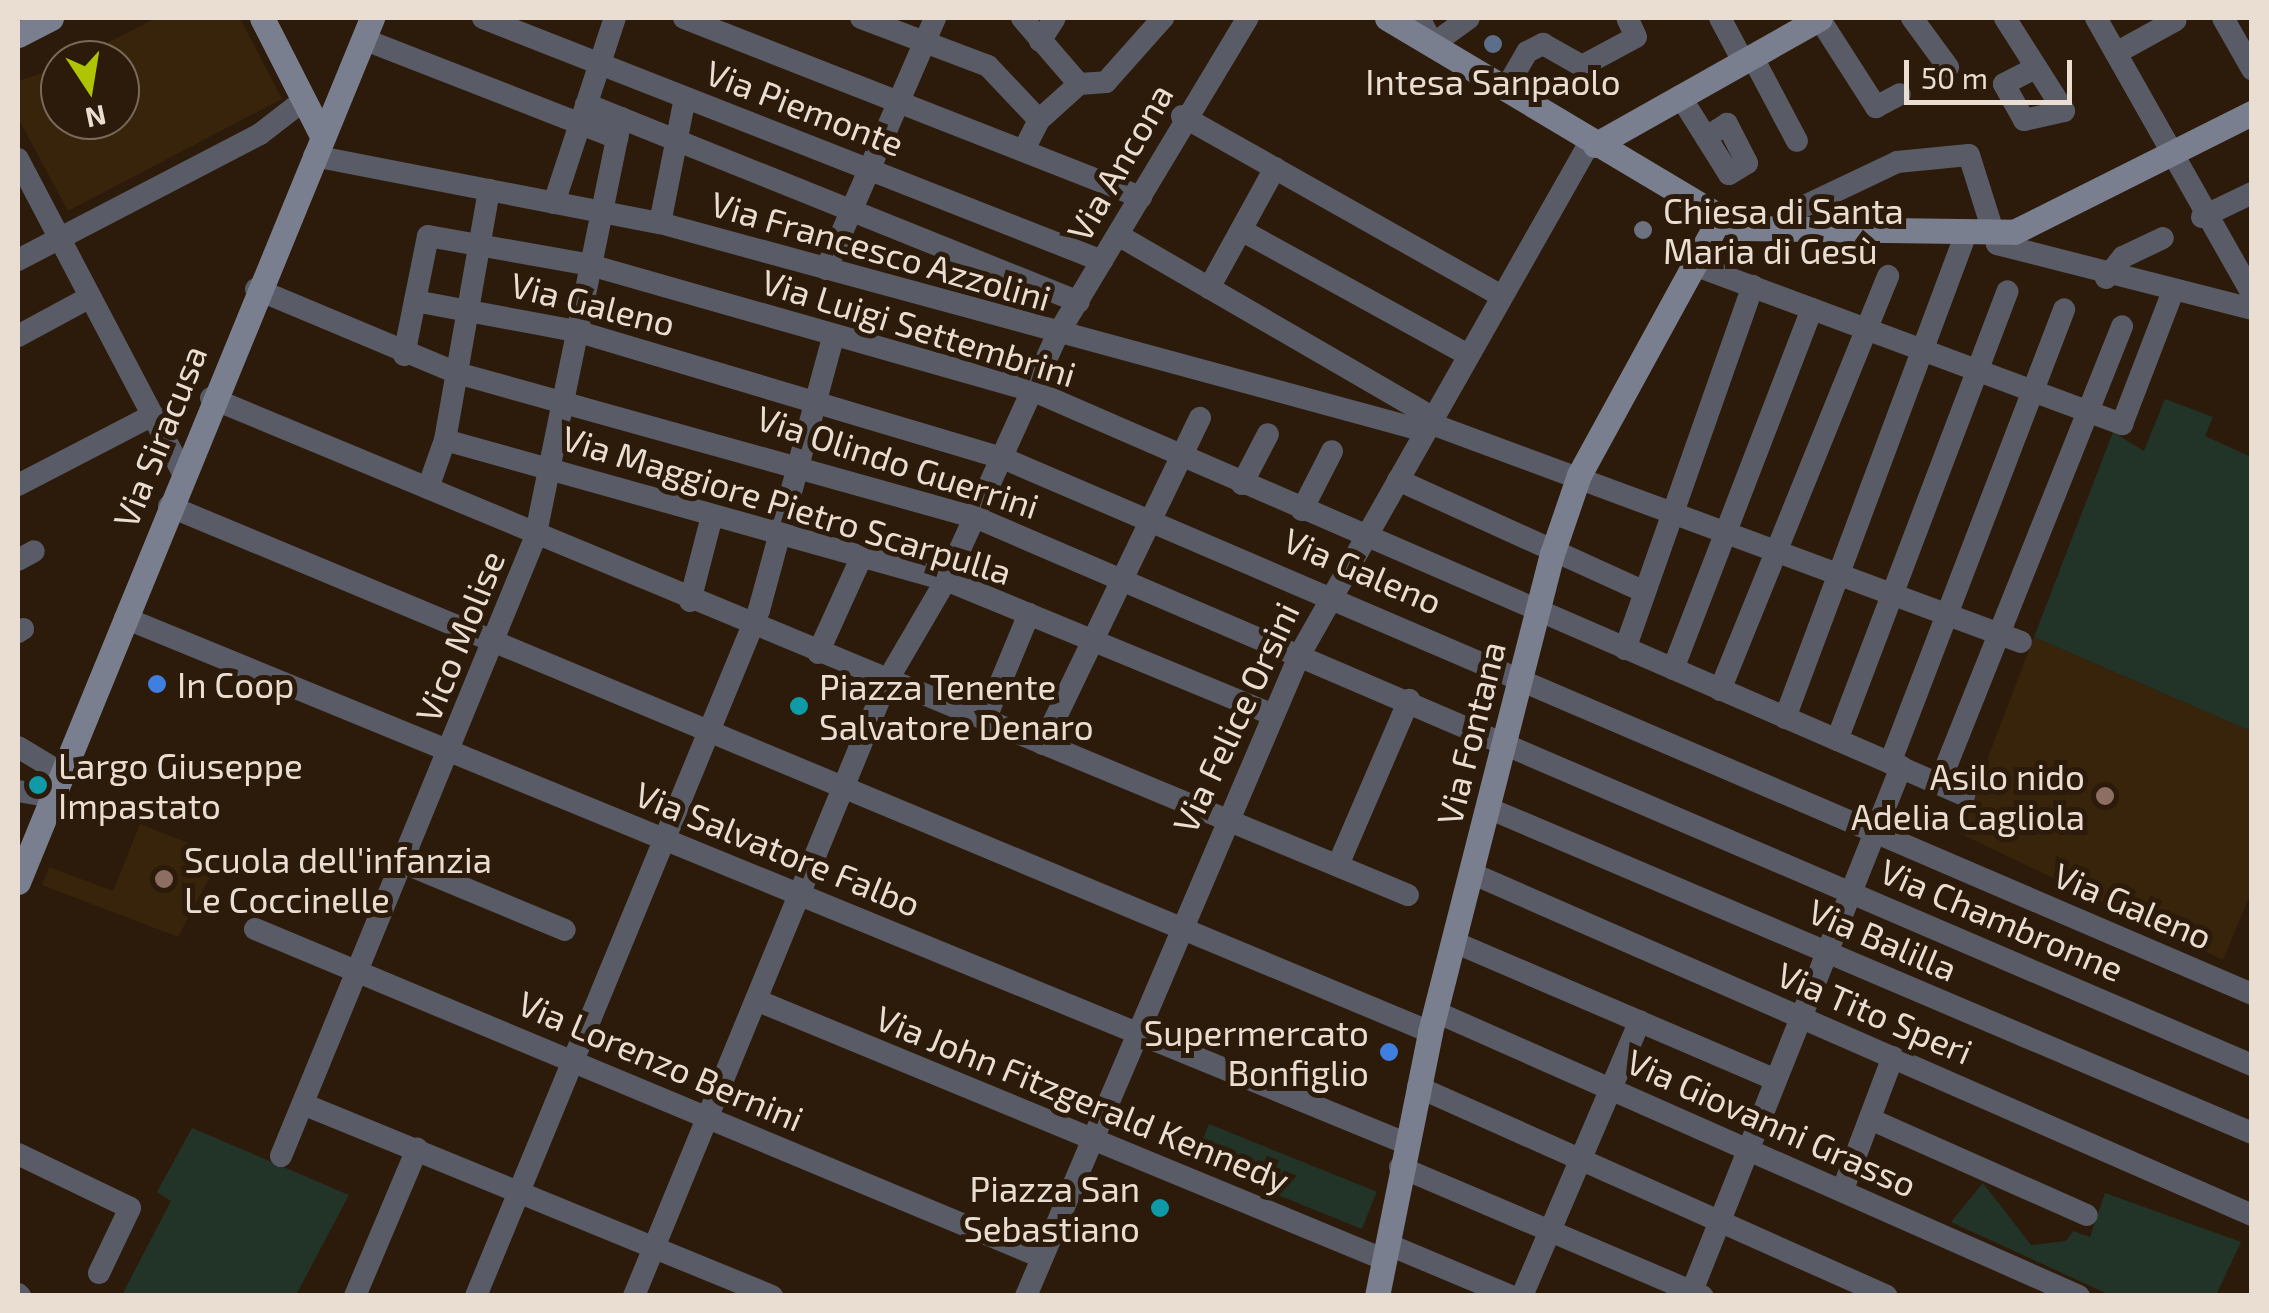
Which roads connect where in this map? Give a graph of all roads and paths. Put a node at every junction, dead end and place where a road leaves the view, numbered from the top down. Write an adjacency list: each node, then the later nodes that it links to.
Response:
1 (51, 18): 24 (street)
2 (262, 18): 39 (street)
3 (483, 18): 30 (street, Via Piemonte)
4 (615, 18): 30 (street)
5 (684, 18): 40 (street)
6 (861, 18): 26 (street)
7 (935, 18): 26 (street)
8 (1022, 18): 25 (street)
9 (1055, 18): 25 (street)
10 (1163, 18): 34 (street)
11 (1248, 18): 43 (street, Via Ancona)
12 (1387, 18): 27 (street)
13 (1419, 18): 27 (street)
14 (1469, 18): 27 (street)
15 (1627, 18): 35 (street)
16 (1720, 18): 29 (street)
17 (1820, 18): 29 (street); 36 (street)
18 (1912, 18): 31 (street)
19 (2005, 18): 32 (street)
20 (2096, 18): 28 (street)
21 (2223, 18): 33 (street)
22 (2176, 20): 28 (street)
23 (368, 28): 42 (street); 49 (street, Via Siracusa)
24 (18, 35)
25 (1040, 41): 34 (street)
26 (924, 43): 40 (street); 44 (street)
27 (1432, 44): 35 (street)
28 (2116, 53): 51 (street)
29 (1747, 58): 37 (street); 47 (street)
30 (600, 63): 38 (street, Via Piemonte); 42 (street)
31 (1948, 67)
32 (2036, 68): 32 (street)
33 (2252, 68)
34 (1079, 84): 44 (street)
35 (1505, 90): 48 (street)
36 (1900, 94)
37 (1680, 96): 48 (street); 53 (street)
38 (685, 98): 46 (street); 55 (street, Via Piemonte)
39 (304, 100): 49 (street); 70 (street)
40 (899, 102): 50 (street); 55 (street)
41 (2252, 113): 51 (street)
42 (583, 114): 45 (street); 59 (street)
43 (1182, 116): 54 (street); 58 (street, Via Ancona)
44 (1039, 120): 50 (street)
45 (618, 128): 46 (street); 61 (street, Vico Molise)
46 (676, 140): 60 (street); 64 (street)
47 (1798, 140)
48 (1593, 143): 63 (street); 86 (street, Via Felice Orsini)
49 (318, 146): 56 (street, Via Francesco Azzolini); 82 (street, Via Siracusa)
50 (1024, 149): 58 (street)
51 (2169, 154): 62 (street); 69 (street)
52 (18, 159): 70 (street)
53 (1747, 163)
54 (1275, 168): 66 (street); 86 (street)
55 (869, 170): 60 (street); 74 (street, Via Piemonte)
56 (489, 190): 59 (street, Via Francesco Azzolini); 72 (street)
57 (2252, 193): 62 (street)
58 (1141, 197): 67 (street, Via Ancona)
59 (554, 204): 61 (street, Via Francesco Azzolini)
60 (851, 210): 77 (street); 89 (street)
61 (601, 212): 64 (street, Via Francesco Azzolini); 75 (street, Vico Molise)
62 (2202, 217): 85 (street)
63 (1719, 220): 65 (street); 76 (street, Via Fontana)
64 (660, 223): 77 (street, Via Francesco Azzolini)
65 (1782, 229): 68 (street); 69 (street)
66 (1242, 230): 81 (street); 102 (street)
67 (1118, 235): 74 (street, Via Ancona); 81 (street)
68 (1965, 236): 69 (street); 100 (street)
69 (1992, 236): 79 (street)
70 (59, 238): 73 (street); 87 (street)
71 (2164, 238): 79 (street)
72 (480, 246): 75 (street, Via Luigi Settembrini); 88 (street, Via Luigi Settembrini); 93 (street)
73 (18, 260)
74 (1102, 261): 89 (street, Via Ancona)
75 (590, 265): 96 (street, Vico Molise); 98 (street, Via Luigi Settembrini)
76 (1694, 265): 80 (street); 122 (street, Via Fontana)
77 (826, 269): 99 (street, Via Francesco Azzolini)
78 (1888, 276): 95 (street)
79 (2106, 278): 84 (street)
80 (1753, 286): 90 (street); 129 (street)
81 (1210, 288): 113 (street)
82 (256, 289): 101 (street, Via Olindo Guerrini); 108 (street, Via Siracusa)
83 (2008, 292): 103 (street)
84 (2172, 294): 91 (street); 110 (street)
85 (2252, 294)
86 (1500, 296): 102 (street, Via Felice Orsini)
87 (90, 297): 97 (street); 111 (street)
88 (415, 301): 93 (street, Via Galeno); 101 (street)
89 (1079, 302): 99 (street, Via Ancona)
90 (1812, 308): 95 (street); 133 (street)
91 (2252, 308)
92 (2064, 309): 105 (street)
93 (469, 310): 96 (street, Via Galeno); 104 (street)
94 (2122, 326): 110 (street)
95 (1868, 329): 100 (street); 137 (street)
96 (576, 332): 107 (street, Vico Molise); 109 (street, Via Galeno)
97 (18, 336)
98 (833, 337): 106 (street, Via Luigi Settembrini); 109 (street)
99 (1056, 337): 106 (street, Via Ancona); 113 (street, Via Francesco Azzolini)
100 (1922, 350): 103 (street); 140 (street)
101 (404, 355): 104 (street, Via Olindo Guerrini)
102 (1468, 355): 113 (street, Via Felice Orsini)
103 (1977, 370): 105 (street); 144 (street)
104 (456, 373): 107 (street, Via Olindo Guerrini); 115 (street)
105 (2032, 390): 110 (street); 149 (street)
106 (1036, 392): 117 (street, Via Luigi Settembrini); 118 (street, Via Ancona)
107 (563, 396): 119 (street, Via Olindo Guerrini); 120 (street, Vico Molise)
108 (211, 398): 121 (street, Via Siracusa); 126 (street)
109 (816, 398): 118 (street, Via Galeno); 119 (street)
110 (2088, 412): 153 (street)
111 (153, 415): 121 (street); 125 (street)
112 (1200, 418): 117 (street)
113 (1429, 424): 122 (street); 123 (street, Via Felice Orsini)
114 (1268, 434): 124 (street)
115 (445, 440): 120 (street, Via Maggiore Pietro Scarpulla); 126 (street)
116 (1332, 452): 128 (street)
117 (1180, 457): 124 (street, Via Luigi Settembrini); 131 (street)
118 (1005, 459): 131 (street, Via Galeno); 132 (street, Via Ancona)
119 (799, 463): 132 (street, Via Olindo Guerrini); 134 (street)
120 (548, 469): 130 (street, Via Maggiore Pietro Scarpulla); 135 (street, Vico Molise)
121 (182, 470): 127 (street, Via Siracusa)
122 (1579, 475): 129 (street); 138 (street, Via Fontana)
123 (1398, 480): 136 (street, Via Felice Orsini); 138 (street)
124 (1242, 484): 128 (street, Via Luigi Settembrini)
125 (18, 485)
126 (428, 488): 135 (street)
127 (169, 506): 150 (street, Via Siracusa); 154 (street, Via Giovanni Grasso)
128 (1302, 510): 136 (street, Via Luigi Settembrini)
129 (1674, 511): 133 (street); 143 (street)
130 (712, 516): 134 (street, Via Maggiore Pietro Scarpulla); 146 (street)
131 (1150, 517): 141 (street); 145 (street, Via Galeno)
132 (977, 518): 141 (street, Via Olindo Guerrini); 142 (street, Via Ancona)
133 (1725, 530): 137 (street); 158 (street)
134 (780, 532): 139 (street, Via Maggiore Pietro Scarpulla); 151 (street)
135 (536, 538): 146 (street); 154 (street, Vico Molise)
136 (1365, 538): 145 (street, Via Felice Orsini); 147 (street, Via Luigi Settembrini)
137 (1776, 549): 140 (street); 161 (street)
138 (1552, 554): 143 (street); 147 (street, Via Fontana)
139 (862, 556): 142 (street, Via Maggiore Pietro Scarpulla); 156 (street)
140 (1839, 573): 144 (street); 164 (street)
141 (1119, 576): 152 (street); 157 (street, Via Olindo Guerrini)
142 (946, 580): 148 (street, Via Maggiore Pietro Scarpulla); 160 (street, Via Ancona)
143 (1645, 592): 155 (street)
144 (1892, 593): 149 (street); 167 (street)
145 (1332, 595): 157 (street, Via Felice Orsini); 159 (street, Via Galeno)
146 (690, 601): 151 (street)
147 (1538, 611): 155 (street, Via Luigi Settembrini); 159 (street, Via Fontana)
148 (1029, 614): 152 (street, Via Maggiore Pietro Scarpulla); 165 (street)
149 (1946, 614): 153 (street); 172 (street)
150 (125, 618): 171 (street, Via Salvatore Falbo); 174 (street, Via Siracusa)
151 (750, 619): 156 (street); 166 (street)
152 (1089, 637): 163 (street, Via Maggiore Pietro Scarpulla); 169 (street)
153 (2010, 638): 173 (street)
154 (495, 645): 166 (street, Via Giovanni Grasso); 171 (street, Vico Molise)
155 (1625, 649): 158 (street, Via Luigi Settembrini)
156 (818, 654): 160 (street)
157 (1300, 654): 162 (street, Via Olindo Guerrini); 163 (street, Via Felice Orsini)
158 (1672, 669): 161 (street, Via Luigi Settembrini)
159 (1521, 675): 168 (street, Via Fontana); 180 (street, Via Galeno)
160 (896, 678): 165 (street); 176 (street, Via Ancona)
161 (1720, 690): 164 (street, Via Luigi Settembrini)
162 (1409, 700): 168 (street, Via Olindo Guerrini); 183 (street)
163 (1271, 714): 179 (street, Via Felice Orsini)
164 (1784, 718): 167 (street, Via Luigi Settembrini)
165 (985, 720): 169 (street)
166 (703, 736): 176 (street, Via Giovanni Grasso); 181 (street)
167 (1837, 740): 172 (street, Via Luigi Settembrini)
168 (1504, 742): 178 (street, Via Fontana); 186 (street, Via Chambronne)
169 (1043, 744): 179 (street)
170 (18, 747): 174 (street)
171 (450, 753): 181 (street, Via Salvatore Falbo); 182 (street, Vico Molise)
172 (1896, 765): 173 (street, Via Luigi Settembrini); 180 (street)
173 (1939, 784): 177 (street, Via Luigi Settembrini)
174 (58, 785): 175 (street); 185 (street, Via Siracusa)
175 (18, 791)
176 (846, 795): 187 (street); 189 (street, Via Giovanni Grasso)
177 (1964, 795)
178 (1488, 808): 184 (street, Via Fontana); 193 (street, Via Balilla)
179 (1226, 818): 183 (street); 189 (street, Via Felice Orsini)
180 (1877, 834): 186 (street); 195 (street, Via Galeno)
181 (667, 840): 187 (street, Via Salvatore Falbo); 202 (street)
182 (404, 862): 191 (street); 194 (street, Vico Molise)
183 (1338, 865): 188 (street)
184 (1471, 873): 192 (street, Via Fontana); 197 (street, Via Tito Speri)
185 (18, 882)
186 (1852, 892): 193 (street); 203 (street, Via Chambronne)
187 (802, 894): 196 (street); 200 (street, Via Salvatore Falbo)
188 (1408, 895)
189 (1180, 925): 198 (street, Via Giovanni Grasso); 200 (street, Via Felice Orsini)
190 (255, 929): 194 (street, Via Lorenzo Bernini)
191 (565, 930)
192 (1454, 942): 198 (street, Via Fontana); 199 (street)
193 (1826, 952): 197 (street); 210 (street, Via Balilla)
194 (358, 972): 202 (street, Via Lorenzo Bernini); 207 (street, Vico Molise)
195 (2252, 994)
196 (756, 1000): 208 (street); 211 (street, Via John Fitzgerald Kennedy)
197 (1798, 1018): 201 (street, Via Tito Speri); 204 (street)
198 (1433, 1022): 205 (street, Via Fontana); 206 (street, Via Giovanni Grasso)
199 (1640, 1022): 204 (street); 206 (street)
200 (1136, 1031): 211 (street, Via Felice Orsini); 215 (street, Via Salvatore Falbo)
201 (1894, 1056): 209 (street); 220 (street, Via Tito Speri)
202 (575, 1062): 208 (street, Via Lorenzo Bernini); 219 (street)
203 (2252, 1065)
204 (1774, 1078): 212 (street)
205 (1418, 1088): 215 (street, Via Fontana); 217 (street)
206 (1611, 1089): 212 (street, Via Giovanni Grasso); 217 (street)
207 (303, 1104): 213 (street); 216 (street, Vico Molise)
208 (708, 1118): 224 (street); 226 (street, Via Lorenzo Bernini)
209 (1870, 1119): 218 (street); 221 (street)
210 (2252, 1133)
211 (1092, 1140): 225 (street, Via John Fitzgerald Kennedy); 226 (street, Via Felice Orsini)
212 (1748, 1146): 218 (street, Via Giovanni Grasso); 222 (street)
213 (417, 1149): 219 (street); 230 (street)
214 (18, 1154): 227 (street)
215 (1402, 1155): 223 (street, Via Salvatore Falbo); 225 (street, Via Fontana)
216 (282, 1156)
217 (1581, 1160): 222 (street); 223 (street)
218 (1843, 1189): 238 (street, Via Giovanni Grasso)
219 (519, 1190): 224 (street); 231 (street)
220 (2252, 1214)
221 (2086, 1215)
222 (1720, 1221): 229 (street); 237 (street)
223 (1550, 1231): 229 (street, Via Salvatore Falbo); 236 (street)
224 (655, 1246): 232 (street); 233 (street)
225 (1385, 1252): 234 (street, Via Fontana); 235 (street, Via John Fitzgerald Kennedy)
226 (1041, 1256): 228 (street, Via Felice Orsini)
227 (99, 1274)
228 (1028, 1292)
229 (1695, 1294)
230 (354, 1296)
231 (476, 1296)
232 (634, 1296)
233 (772, 1296)
234 (1377, 1296)
235 (1512, 1296)
236 (1522, 1296)
237 (1888, 1296)
238 (2079, 1296)

